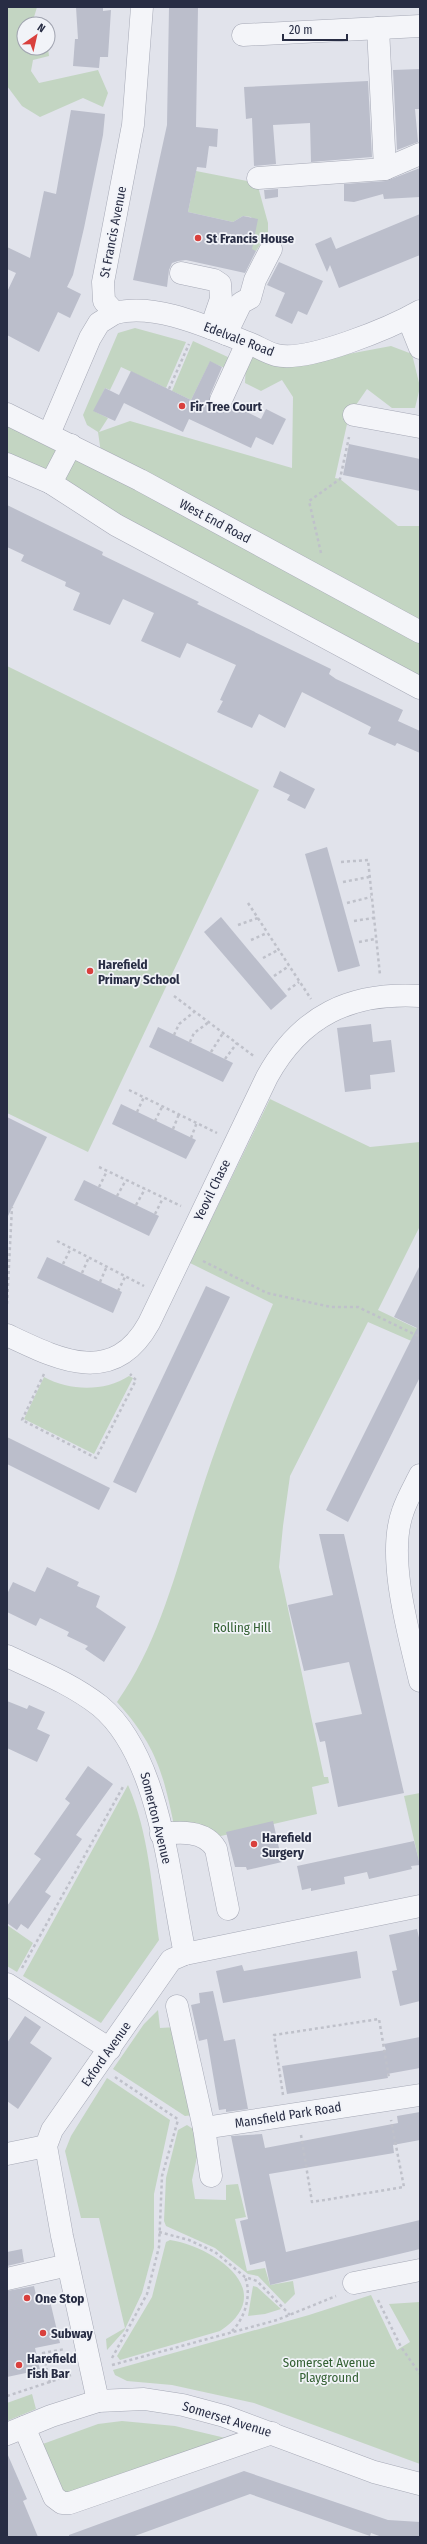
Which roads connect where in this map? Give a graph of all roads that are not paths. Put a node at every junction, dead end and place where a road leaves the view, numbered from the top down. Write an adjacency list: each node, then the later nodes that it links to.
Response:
1 (142, 7): 10 (street, St Francis Avenue)
2 (420, 26): 3 (street)
3 (378, 28): 4 (street); 6 (street)
4 (242, 35)
5 (420, 154): 6 (street)
6 (385, 169): 7 (street)
7 (258, 178)
8 (271, 249): 12 (street)
9 (181, 273): 12 (street)
10 (115, 313): 12 (street, Edelvale Road); 19 (street)
11 (414, 314): 13 (street, Edelvale Road); 14 (street, Edelvale Road)
12 (211, 328): 13 (street, Edelvale Road)
13 (247, 343): 15 (street)
14 (420, 348)
15 (221, 400)
16 (7, 414): 19 (street, West End Road)
17 (354, 415): 18 (street)
18 (420, 427)
19 (49, 434): 20 (street, West End Road)
20 (71, 445): 22 (street); 23 (street, West End Road)
21 (7, 464): 22 (street)
22 (51, 483): 24 (street)
23 (420, 632)
24 (420, 688)
25 (420, 996): 26 (street, Yeovil Chase)
26 (7, 1335)
27 (420, 1475): 29 (street)
28 (7, 1656): 30 (street, Somerton Avenue)
29 (420, 1681)
30 (161, 1834): 32 (street); 33 (street, Somerton Avenue)
31 (420, 1906): 33 (street, Exford Avenue)
32 (228, 1909)
33 (185, 1954): 36 (street, Exford Avenue)
34 (9, 1986): 36 (street)
35 (177, 2006): 38 (street)
36 (104, 2057): 39 (street, Exford Avenue)
37 (420, 2095): 38 (street, Mansfield Park Road)
38 (204, 2128): 41 (street)
39 (46, 2146): 40 (street); 42 (street)
40 (7, 2154)
41 (211, 2176)
42 (68, 2265): 44 (street); 46 (street)
43 (420, 2270): 45 (street)
44 (7, 2278)
45 (347, 2289)
46 (98, 2401): 47 (street, Somerset Avenue); 48 (street, Somerset Avenue)
47 (15, 2430): 48 (street)
48 (272, 2433): 49 (street, Somerset Avenue)
49 (420, 2484)

